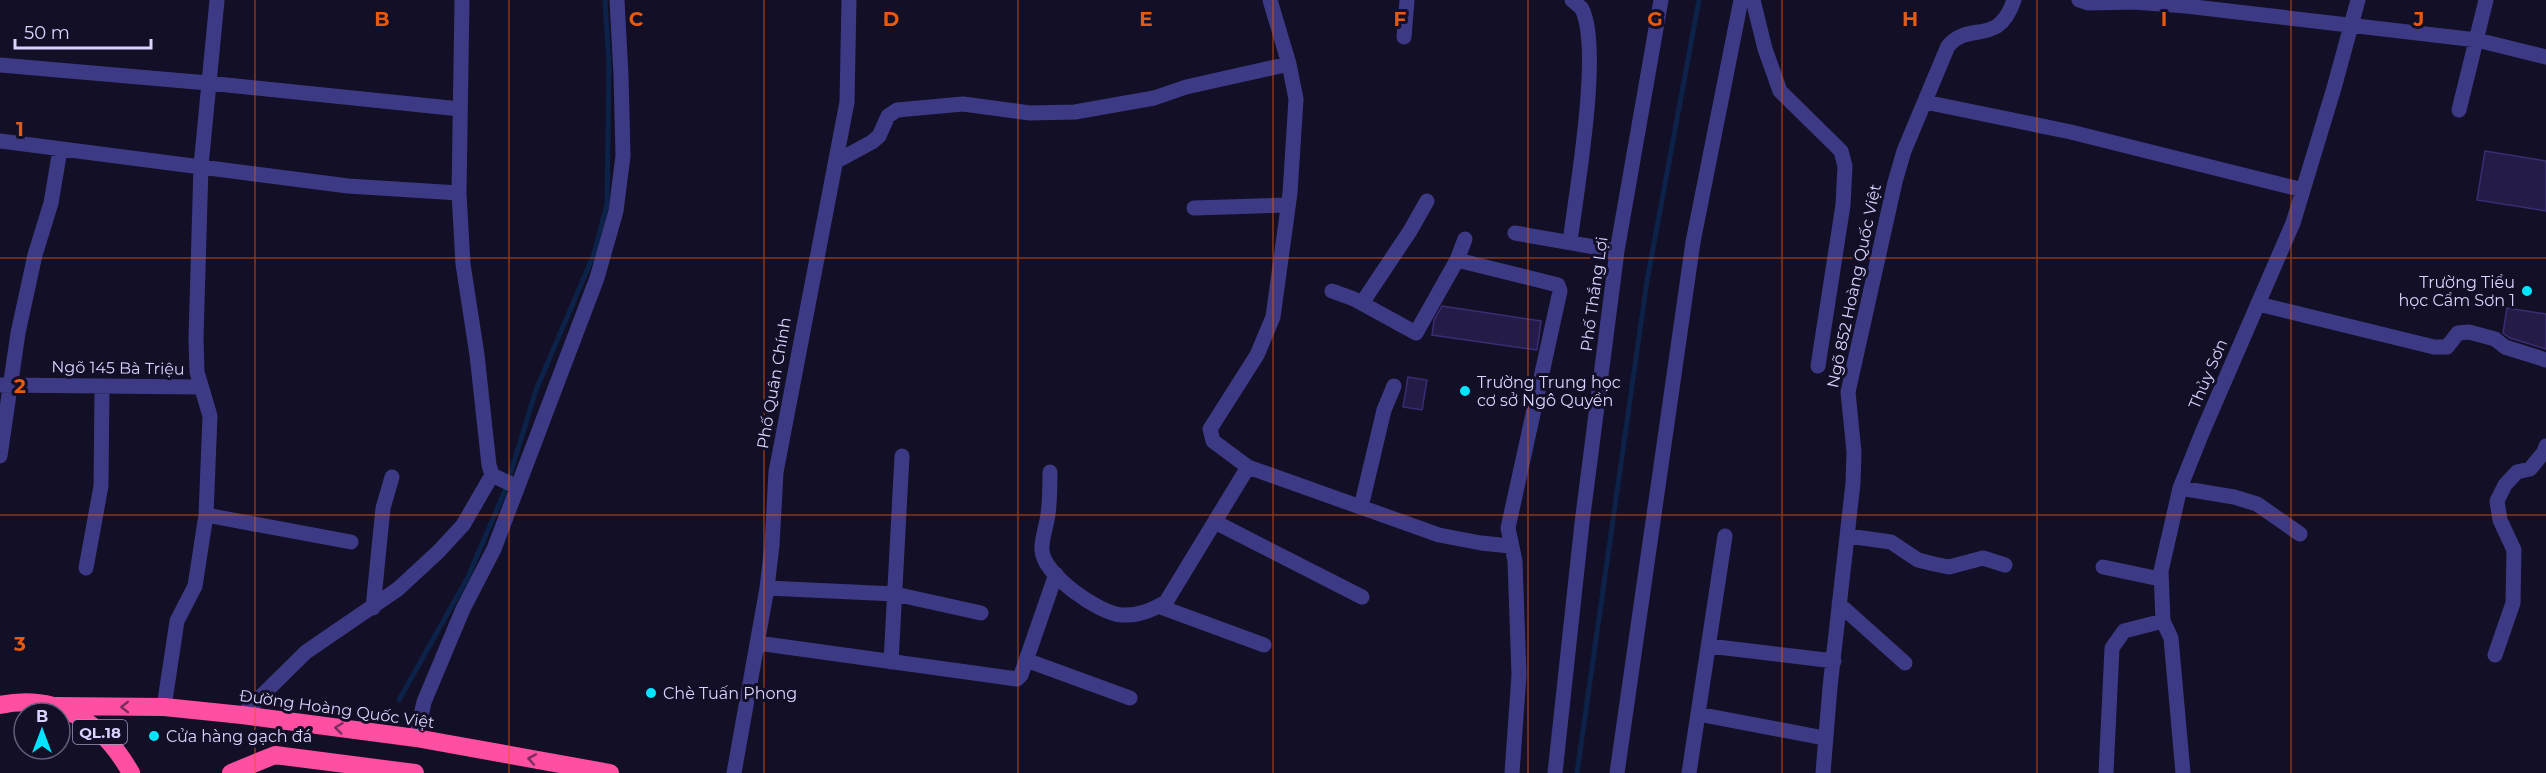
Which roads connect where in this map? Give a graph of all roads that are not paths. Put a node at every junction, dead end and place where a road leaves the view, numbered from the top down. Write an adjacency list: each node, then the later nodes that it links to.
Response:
1 (217, 0): 21 (street)
2 (462, 0): 23 (street)
3 (617, 0): 54 (street)
4 (849, 0): 27 (street, Phố Quân Chính)
5 (1270, 0): 19 (street)
6 (1407, 0): 16 (street)
7 (1661, 0): 37 (street, Phố Thắng Lợi)
8 (1741, 0): 101 (street)
9 (1753, 0): 43 (street)
10 (2014, 0): 22 (street, Ngõ 852 Hoàng Quốc Việt)
11 (2079, 0): 15 (street)
12 (2358, 0): 15 (street, Thủy Sơn)
13 (2486, 0): 17 (street)
14 (1577, 3): 36 (street)
15 (2351, 25): 17 (street); 29 (street, Thủy Sơn)
16 (1404, 37)
17 (2476, 40): 18 (street); 24 (street)
18 (2546, 57)
19 (1289, 64): 27 (street); 32 (street)
20 (0, 65): 21 (street)
21 (208, 83): 23 (street); 28 (street)
22 (1925, 102): 29 (street); 61 (street, Ngõ 852 Hoàng Quốc Việt)
23 (460, 109): 30 (street)
24 (2459, 110)
25 (0, 141): 26 (street)
26 (60, 150): 28 (street); 44 (street)
27 (837, 161): 69 (street, Phố Quân Chính)
28 (201, 166): 30 (street); 47 (street)
29 (2303, 190): 41 (street, Thủy Sơn)
30 (459, 194): 54 (street)
31 (1427, 201): 40 (street)
32 (1288, 205): 33 (street); 51 (street)
33 (1194, 208)
34 (1515, 232): 36 (street)
35 (1465, 238): 38 (street)
36 (1570, 242): 37 (street)
37 (1617, 252): 100 (street, Phố Thắng Lợi)
38 (1457, 260): 40 (street); 63 (street)
39 (1332, 291): 40 (street)
40 (1362, 303)
41 (2258, 304): 42 (street); 55 (street, Thủy Sơn)
42 (2546, 360)
43 (1818, 366)
44 (5, 385): 45 (street, Ngõ 145 Bà Triệu); 49 (street)
45 (102, 386): 47 (street, Ngõ 145 Bà Triệu); 66 (street)
46 (1394, 386): 56 (street)
47 (200, 387): 57 (street)
48 (2546, 446): 80 (street)
49 (0, 456)
50 (902, 456): 70 (street)
51 (1248, 467): 56 (street); 58 (street)
52 (1050, 471): 67 (street)
53 (392, 477): 74 (street)
54 (506, 482): 74 (street); 91 (street)
55 (2180, 488): 59 (street); 68 (street, Thủy Sơn)
56 (1361, 507): 63 (street)
57 (206, 515): 62 (street); 87 (street)
58 (1215, 522): 71 (street); 73 (street)
59 (2300, 534)
60 (1725, 536): 79 (street)
61 (1848, 536): 64 (street); 72 (street, Ngõ 852 Hoàng Quốc Việt)
62 (351, 542)
63 (1510, 546): 99 (street)
64 (2005, 565)
65 (2103, 567): 68 (street)
66 (86, 568)
67 (1056, 574): 73 (street); 81 (street)
68 (2160, 579): 76 (street, Thủy Sơn)
69 (766, 588): 70 (street); 77 (street, Phố Quân Chính)
70 (895, 594): 75 (street); 83 (street)
71 (1362, 597)
72 (1839, 604): 82 (street, Ngõ 852 Hoàng Quốc Việt); 84 (street)
73 (1158, 606): 78 (street)
74 (373, 608): 90 (street)
75 (981, 613)
76 (2163, 621): 104 (street); 105 (street, Thủy Sơn)
77 (758, 643): 83 (street); 98 (street, Phố Quân Chính)
78 (1264, 645)
79 (1709, 646): 82 (street); 89 (street)
80 (2495, 655)
81 (1026, 660): 83 (street); 85 (street)
82 (1833, 661): 92 (street, Ngõ 852 Hoàng Quốc Việt)
83 (891, 662)
84 (1905, 663)
85 (1130, 698)
86 (72, 706): 87 (highway, Đường Hoàng Quốc Việt / QL.18, one-way to 86)
87 (164, 707): 90 (highway, Đường Hoàng Quốc Việt / QL.18)
88 (72, 713): 94 (highway, QL.18)
89 (1698, 714): 92 (street); 102 (street)
90 (242, 715): 91 (highway, Đường Hoàng Quốc Việt / QL.18, one-way to 90)
91 (416, 738): 97 (highway, Đường Hoàng Quốc Việt / QL.18, one-way to 91)
92 (1824, 738): 103 (street, Ngõ 852 Hoàng Quốc Việt)
93 (349, 768): 95 (highway); 96 (highway)
94 (131, 773)
95 (231, 773)
96 (415, 773)
97 (610, 773)
98 (734, 773)
99 (1512, 773)
100 (1555, 773)
101 (1617, 773)
102 (1689, 773)
103 (1822, 773)
104 (2106, 773)
105 (2182, 773)

